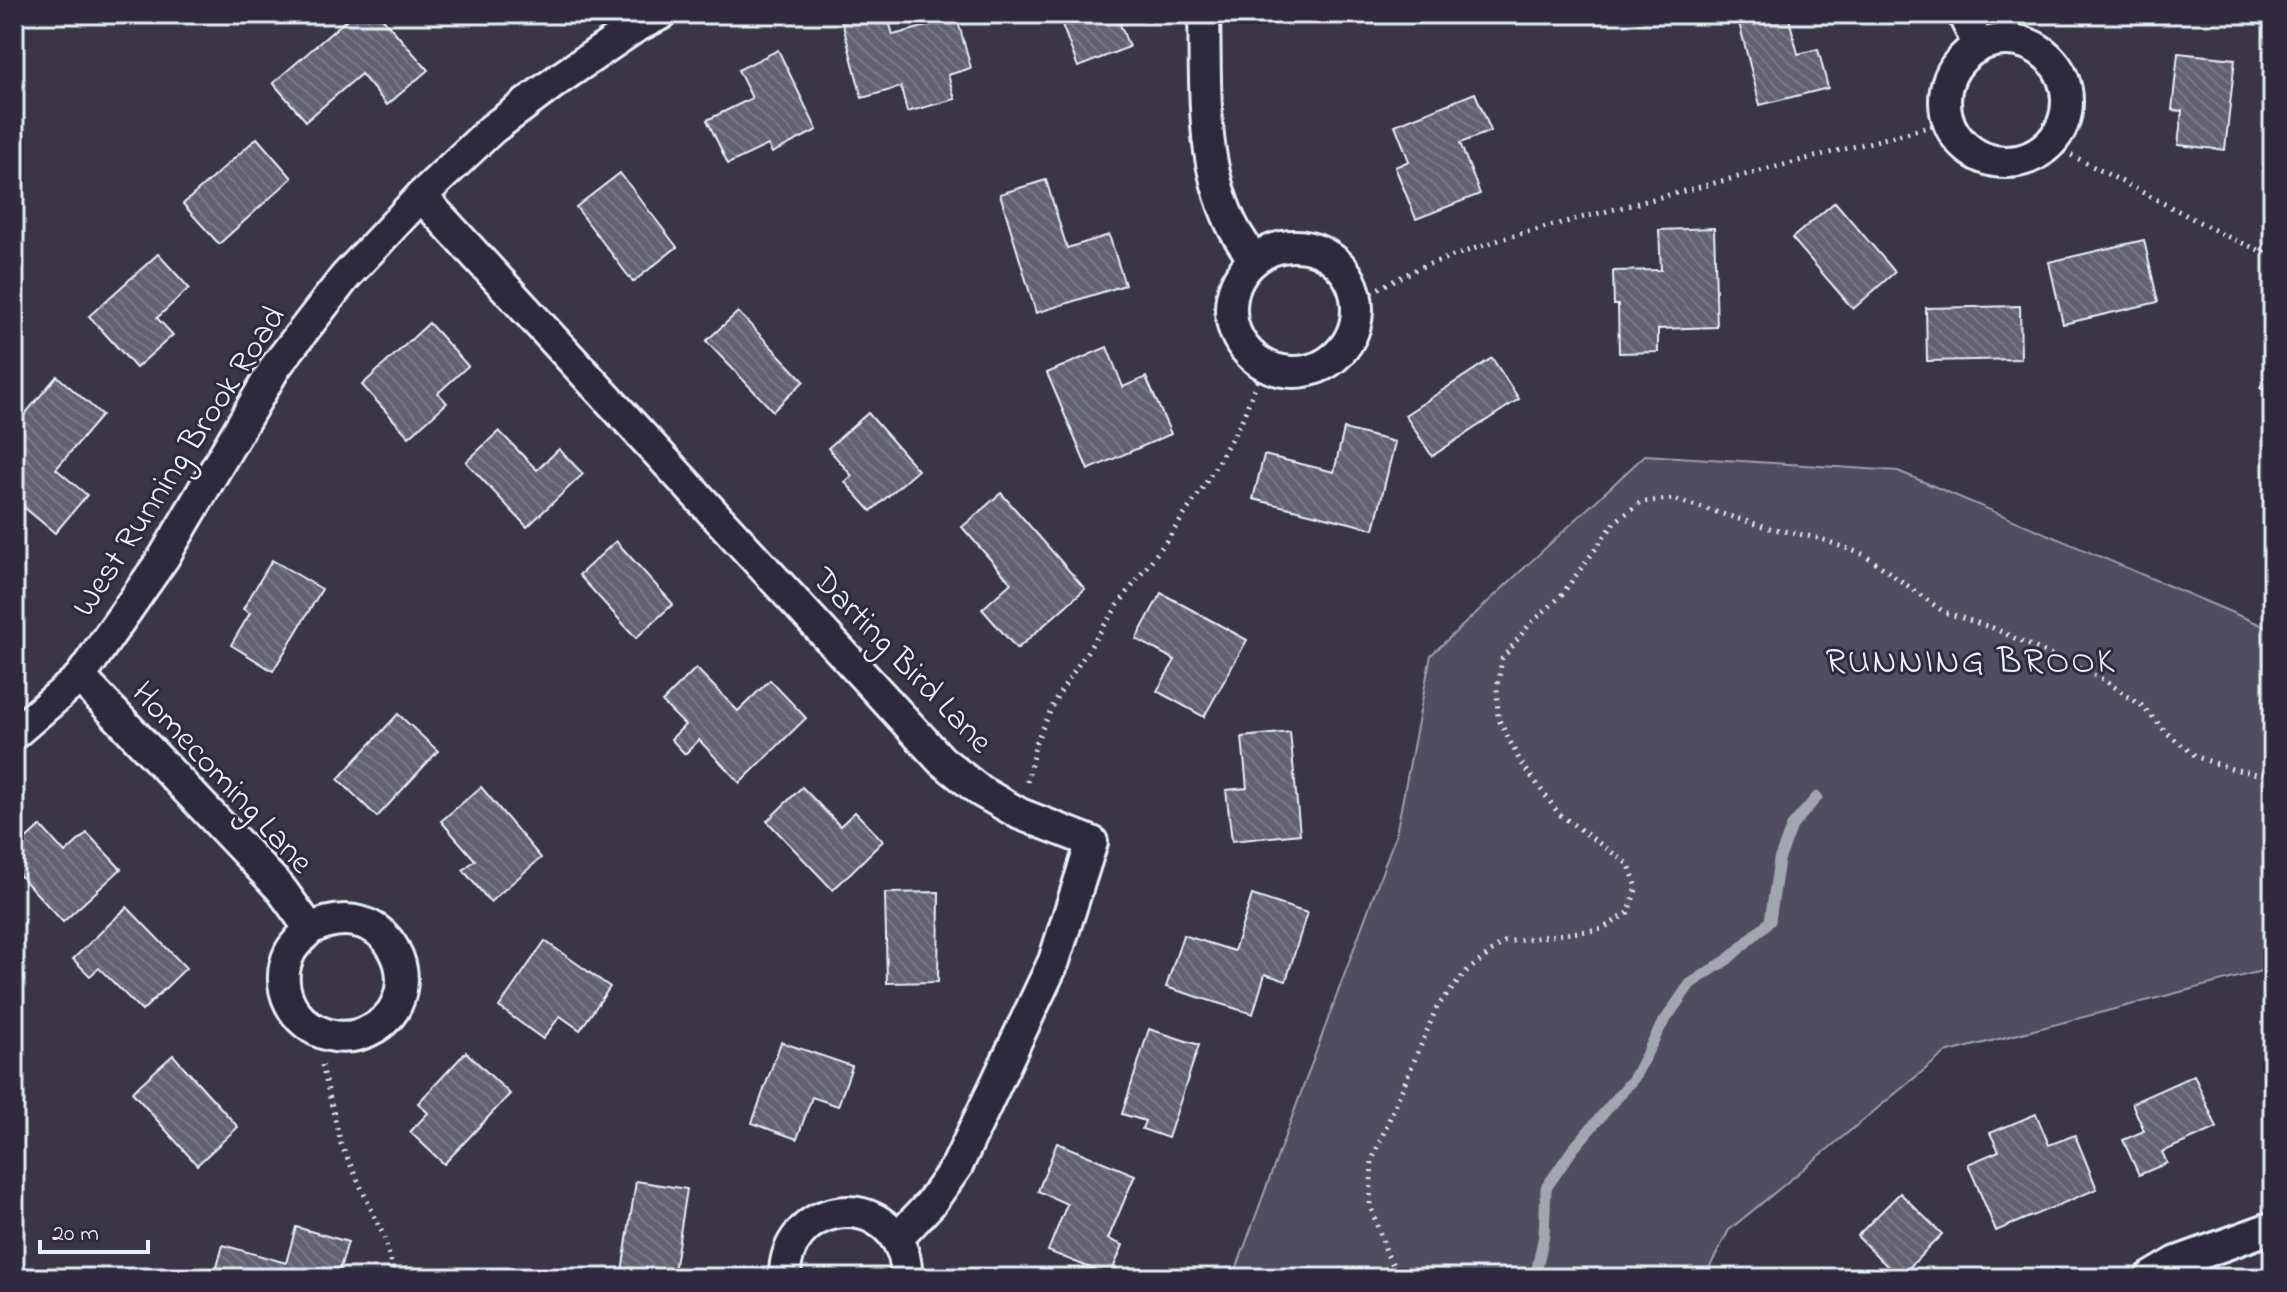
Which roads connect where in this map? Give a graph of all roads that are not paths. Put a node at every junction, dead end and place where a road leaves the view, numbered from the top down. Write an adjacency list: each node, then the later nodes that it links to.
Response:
1 (661, 14): 5 (street, West Running Brook Road)
2 (1204, 14): 6 (street)
3 (1963, 14): 4 (street)
4 (1979, 46): 4 (street)
5 (421, 196): 7 (street, West Running Brook Road); 11 (street, Darting Bird Lane)
6 (1254, 260): 6 (street)
7 (80, 677): 8 (street, West Running Brook Road); 9 (street, Homecoming Lane)
8 (14, 734)
9 (310, 929): 9 (street, Homecoming Lane)
10 (2273, 1227): 14 (street)
11 (897, 1239): 12 (street); 13 (street)
12 (785, 1278)
13 (907, 1278)
14 (2150, 1278)

